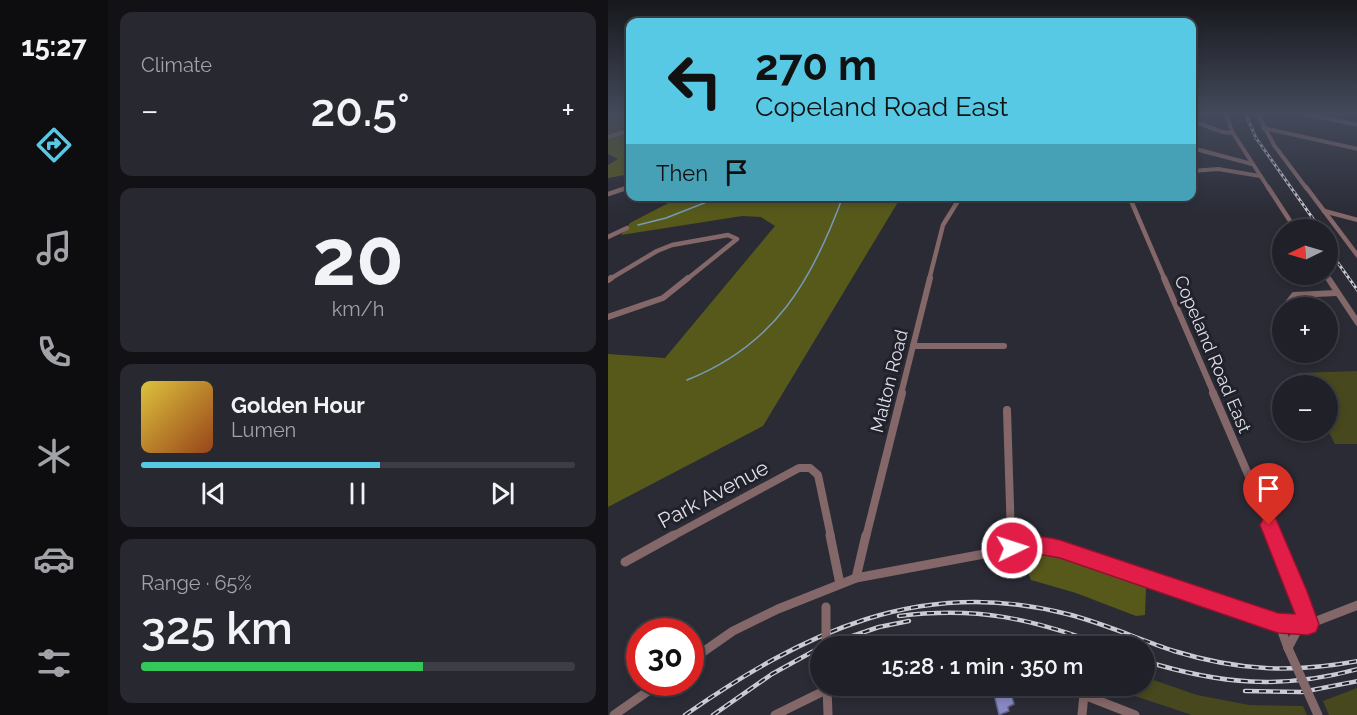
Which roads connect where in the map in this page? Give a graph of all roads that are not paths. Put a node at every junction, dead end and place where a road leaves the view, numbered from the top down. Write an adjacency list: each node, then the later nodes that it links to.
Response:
1 (1242, 148): 4 (street)
2 (1278, 148): 11 (street)
3 (1196, 149): 4 (street)
4 (1252, 164): 6 (street)
5 (1196, 171): 6 (street)
6 (1260, 176): 12 (street)
7 (626, 188): 8 (street)
8 (608, 194)
9 (958, 201): 23 (street, Malton Road)
10 (1131, 201): 33 (street, Copeland Road East)
11 (1324, 211): 13 (street); 16 (street)
12 (1289, 219)
13 (1358, 220)
14 (627, 228): 15 (street)
15 (608, 237)
16 (1358, 256)
17 (608, 279): 21 (street)
18 (1332, 285): 19 (street)
19 (1337, 293): 20 (street); 22 (street)
20 (1293, 297)
21 (608, 317)
22 (1358, 323)
23 (913, 346): 24 (street); 28 (street, Malton Road)
24 (1004, 346)
25 (1007, 410): 26 (street)
26 (1012, 548): 28 (street); 32 (street)
27 (625, 562): 29 (street, Park Avenue)
28 (856, 578): 29 (street)
29 (840, 584): 30 (street)
30 (825, 591): 34 (street, bridge); 36 (street)
31 (1358, 605): 33 (street)
32 (1278, 623): 33 (street); 35 (street)
33 (1308, 624): 35 (street)
34 (826, 636)
35 (1288, 648): 47 (street, bridge)
36 (704, 651)
37 (640, 696): 42 (street)
38 (810, 696): 43 (street)
39 (829, 696): 44 (street)
40 (1084, 696): 45 (street)
41 (1089, 696): 46 (street)
42 (614, 715)
43 (775, 715)
44 (828, 715)
45 (1082, 715)
46 (1135, 715)
47 (1318, 715)

